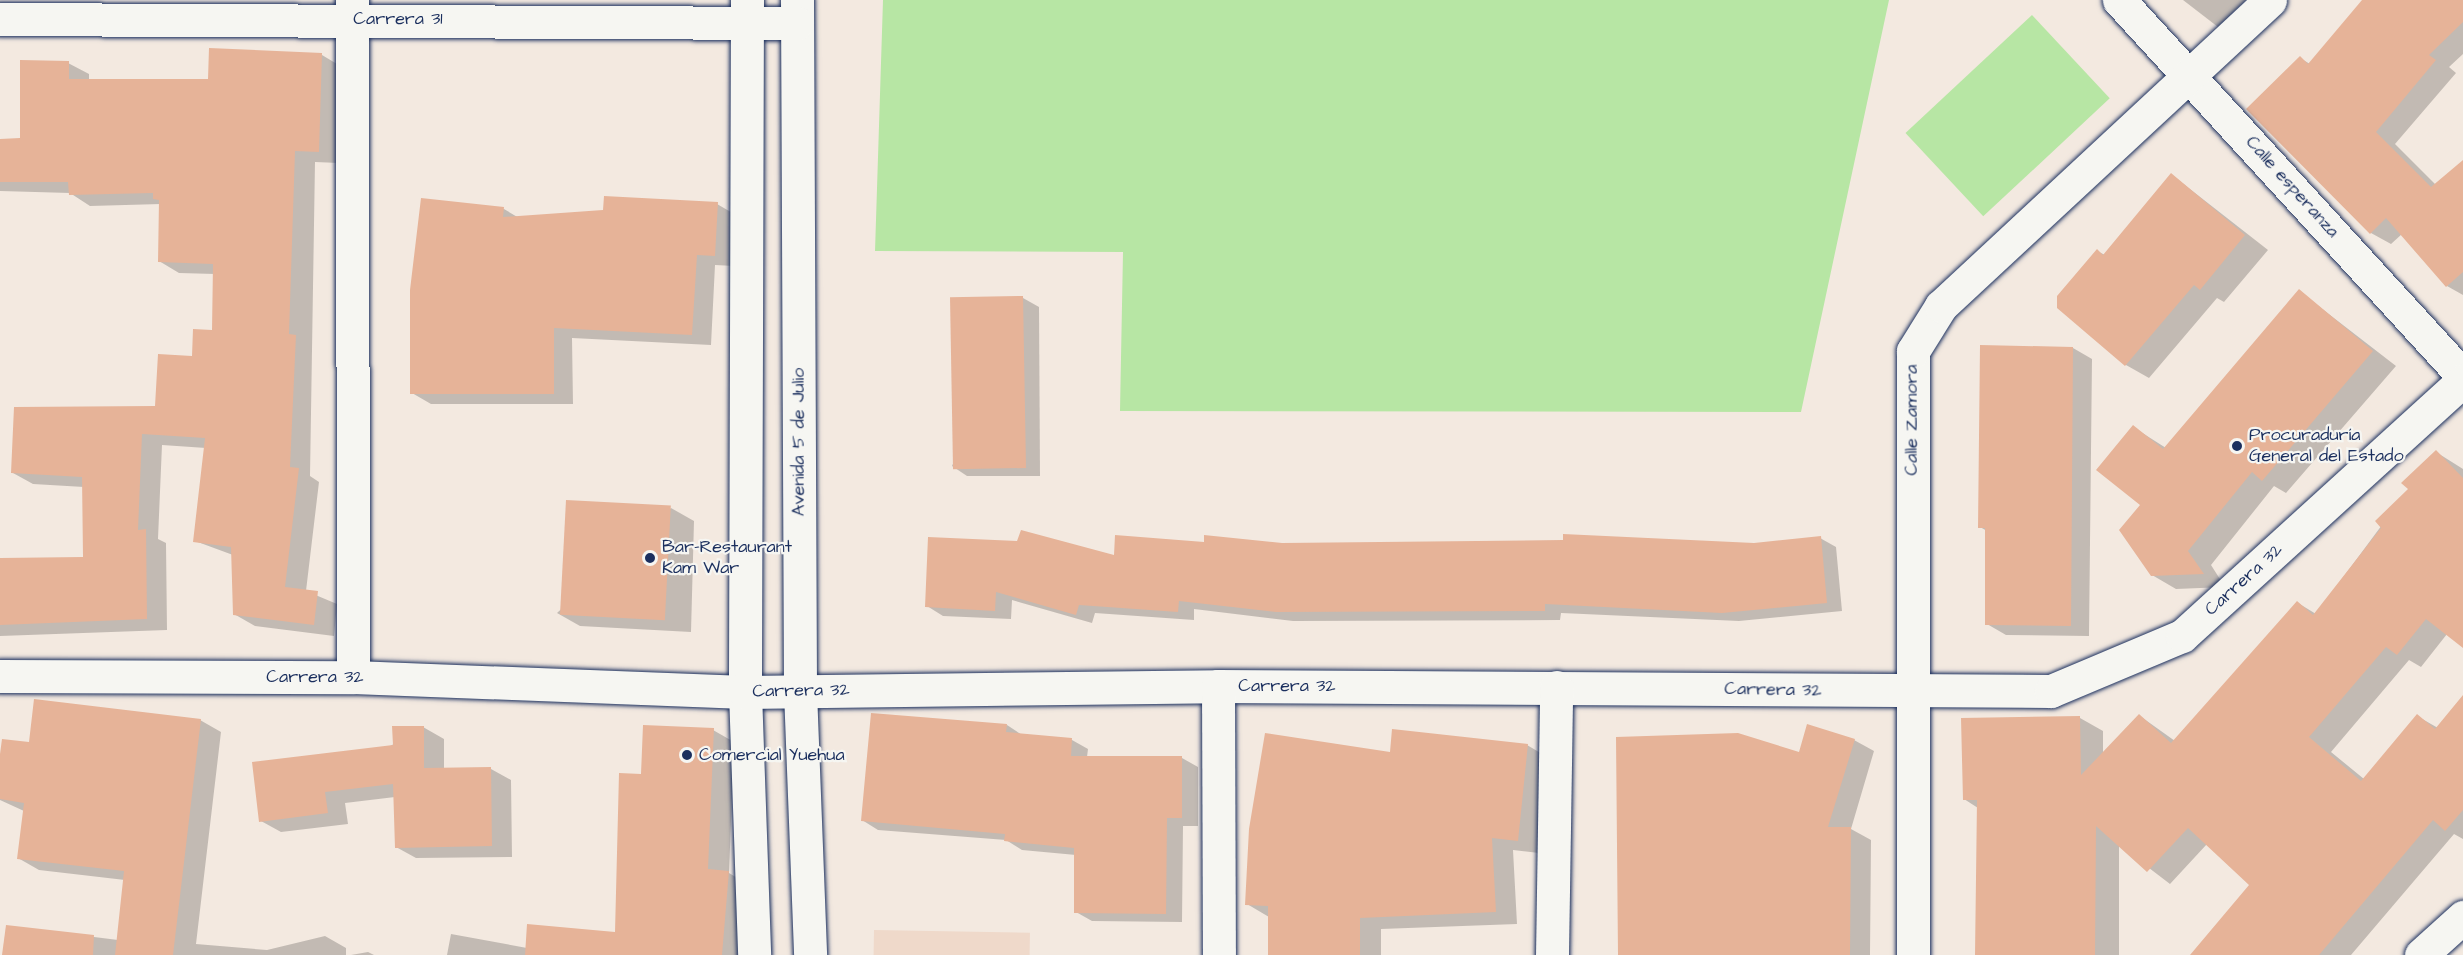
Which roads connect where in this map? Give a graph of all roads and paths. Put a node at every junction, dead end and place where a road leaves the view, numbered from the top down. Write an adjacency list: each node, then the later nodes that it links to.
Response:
1 (2119, 0): 7 (street, Calle esperanza)
2 (2270, 0): 7 (street, Calle Zamora)
3 (351, 10): 4 (street, Carrera 31); 6 (street, Carrera 31); 10 (street)
4 (747, 11): 5 (street, Carrera 31); 15 (street)
5 (797, 12): 13 (street, Avenida 5 de Julio)
6 (0, 19)
7 (2189, 74): 8 (street, Calle esperanza); 14 (street, Calle Zamora)
8 (2463, 378): 14 (street, Carrera 32)
9 (0, 676): 10 (street, Carrera 32)
10 (353, 677): 15 (street, Carrera 32)
11 (1218, 686): 12 (street, Carrera 32); 13 (street, Carrera 32); 19 (street)
12 (1556, 687): 14 (street, Carrera 32); 20 (street)
13 (800, 691): 15 (street, Carrera 32); 18 (street, Avenida 5 de Julio)
14 (1911, 691): 21 (street, Calle Zamora)
15 (745, 692): 17 (street)
16 (2463, 917): 22 (street)
17 (754, 955)
18 (810, 955)
19 (1219, 955)
20 (1552, 955)
21 (1913, 955)
22 (2421, 955)

